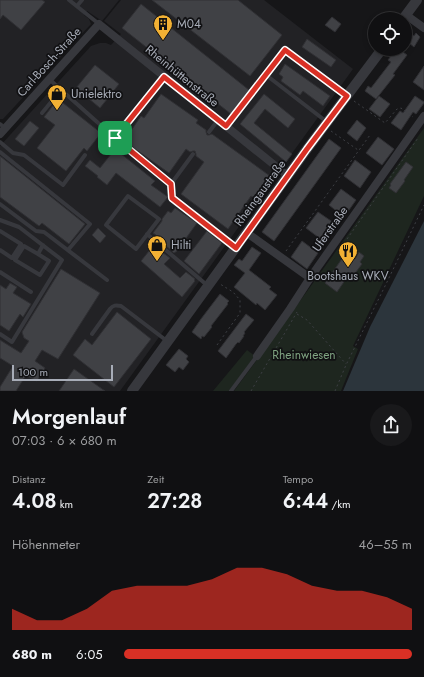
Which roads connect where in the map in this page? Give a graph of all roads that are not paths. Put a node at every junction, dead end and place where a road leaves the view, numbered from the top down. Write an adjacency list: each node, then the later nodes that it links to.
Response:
1 (69, 0): 4 (lane)
2 (82, 0): 4 (lane)
3 (417, 0): 5 (street)
4 (77, 6): 7 (lane)
5 (408, 12)
6 (412, 21): 8 (street)
7 (99, 24): 11 (street, Rheinhüttenstraße); 12 (street, Carl-Bosch-Straße)
8 (424, 28)
9 (378, 56): 14 (street, Rheingaustraße)
10 (266, 75): 14 (lane); 18 (lane); 19 (lane)
11 (164, 77): 17 (street, Rheinhüttenstraße); 22 (lane)
12 (49, 79): 13 (lane); 20 (street, Carl-Bosch-Straße)
13 (61, 90): 15 (lane); 22 (lane)
14 (351, 99): 19 (street, Rheingaustraße)
15 (42, 113)
16 (424, 116): 40 (street, Uferstraße)
17 (218, 120): 18 (street, Rheinhüttenstraße); 21 (lane)
18 (226, 126): 27 (street, Rheinhüttenstraße)
19 (329, 126): 27 (street, Rheingaustraße)
20 (2, 129)
21 (209, 132)
22 (115, 138): 28 (lane)
23 (0, 142): 26 (lane)
24 (0, 152): 37 (lane)
25 (193, 154): 28 (lane)
26 (85, 156)
27 (288, 176): 32 (street, Rheingaustraße)
28 (171, 184): 35 (lane)
29 (0, 204): 37 (lane)
30 (0, 220): 34 (lane)
31 (0, 230): 36 (lane)
32 (247, 233): 35 (street, Rheingaustraße); 40 (street)
33 (147, 234): 33 (lane); 42 (lane)
34 (43, 245): 38 (lane); 44 (lane)
35 (236, 248): 42 (street, Rheingaustraße)
36 (0, 250)
37 (68, 250): 41 (lane)
38 (38, 254): 38 (lane)
39 (0, 272): 43 (lane)
40 (310, 278): 47 (street, Uferstraße)
41 (107, 280)
42 (208, 286): 46 (street, Rheingaustraße)
43 (31, 292)
44 (0, 334)
45 (92, 334): 46 (lane)
46 (168, 342): 48 (street, Rheingaustraße)
47 (257, 356): 49 (lane)
48 (132, 391)
49 (232, 391)

